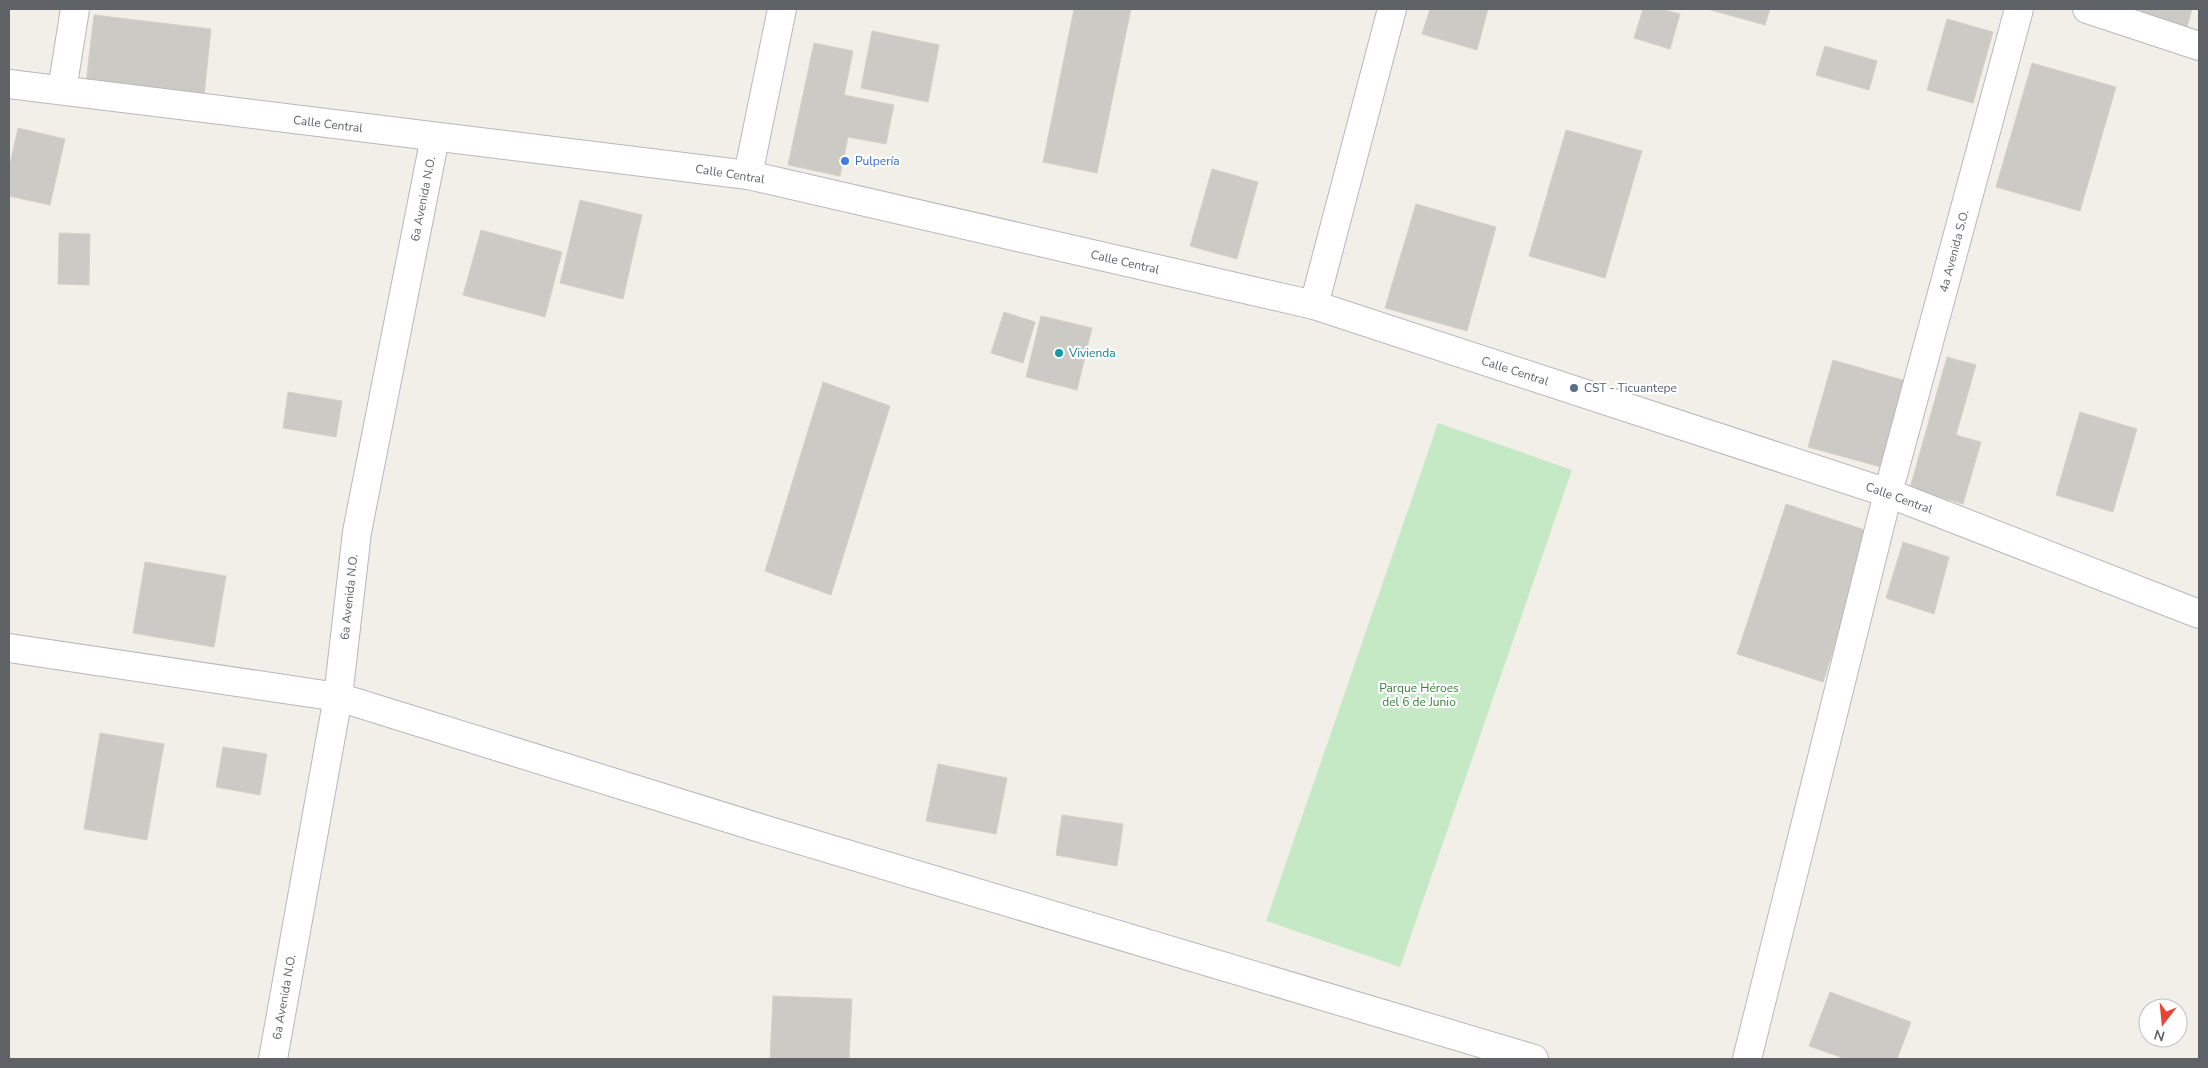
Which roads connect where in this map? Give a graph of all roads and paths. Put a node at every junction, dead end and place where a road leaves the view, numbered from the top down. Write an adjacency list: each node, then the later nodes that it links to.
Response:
1 (75, 9): 8 (street)
2 (782, 9): 10 (street)
3 (1392, 9): 11 (street)
4 (2019, 9): 12 (street, 4a Avenida S.O.)
5 (2087, 9): 6 (street)
6 (2199, 46)
7 (9, 84): 8 (street, Calle Central)
8 (62, 90): 9 (street, Calle Central)
9 (435, 137): 10 (street, Calle Central); 15 (street, 6a Avenida N.O.)
10 (748, 175): 11 (street, Calle Central)
11 (1314, 305): 12 (street, Calle Central)
12 (1888, 493): 13 (street, Calle Central); 18 (street, 4a Avenida S.O.)
13 (2199, 614)
14 (9, 648): 15 (street)
15 (338, 697): 16 (street, 6a Avenida N.O.); 17 (street)
16 (273, 1059)
17 (1534, 1059)
18 (1747, 1059)

